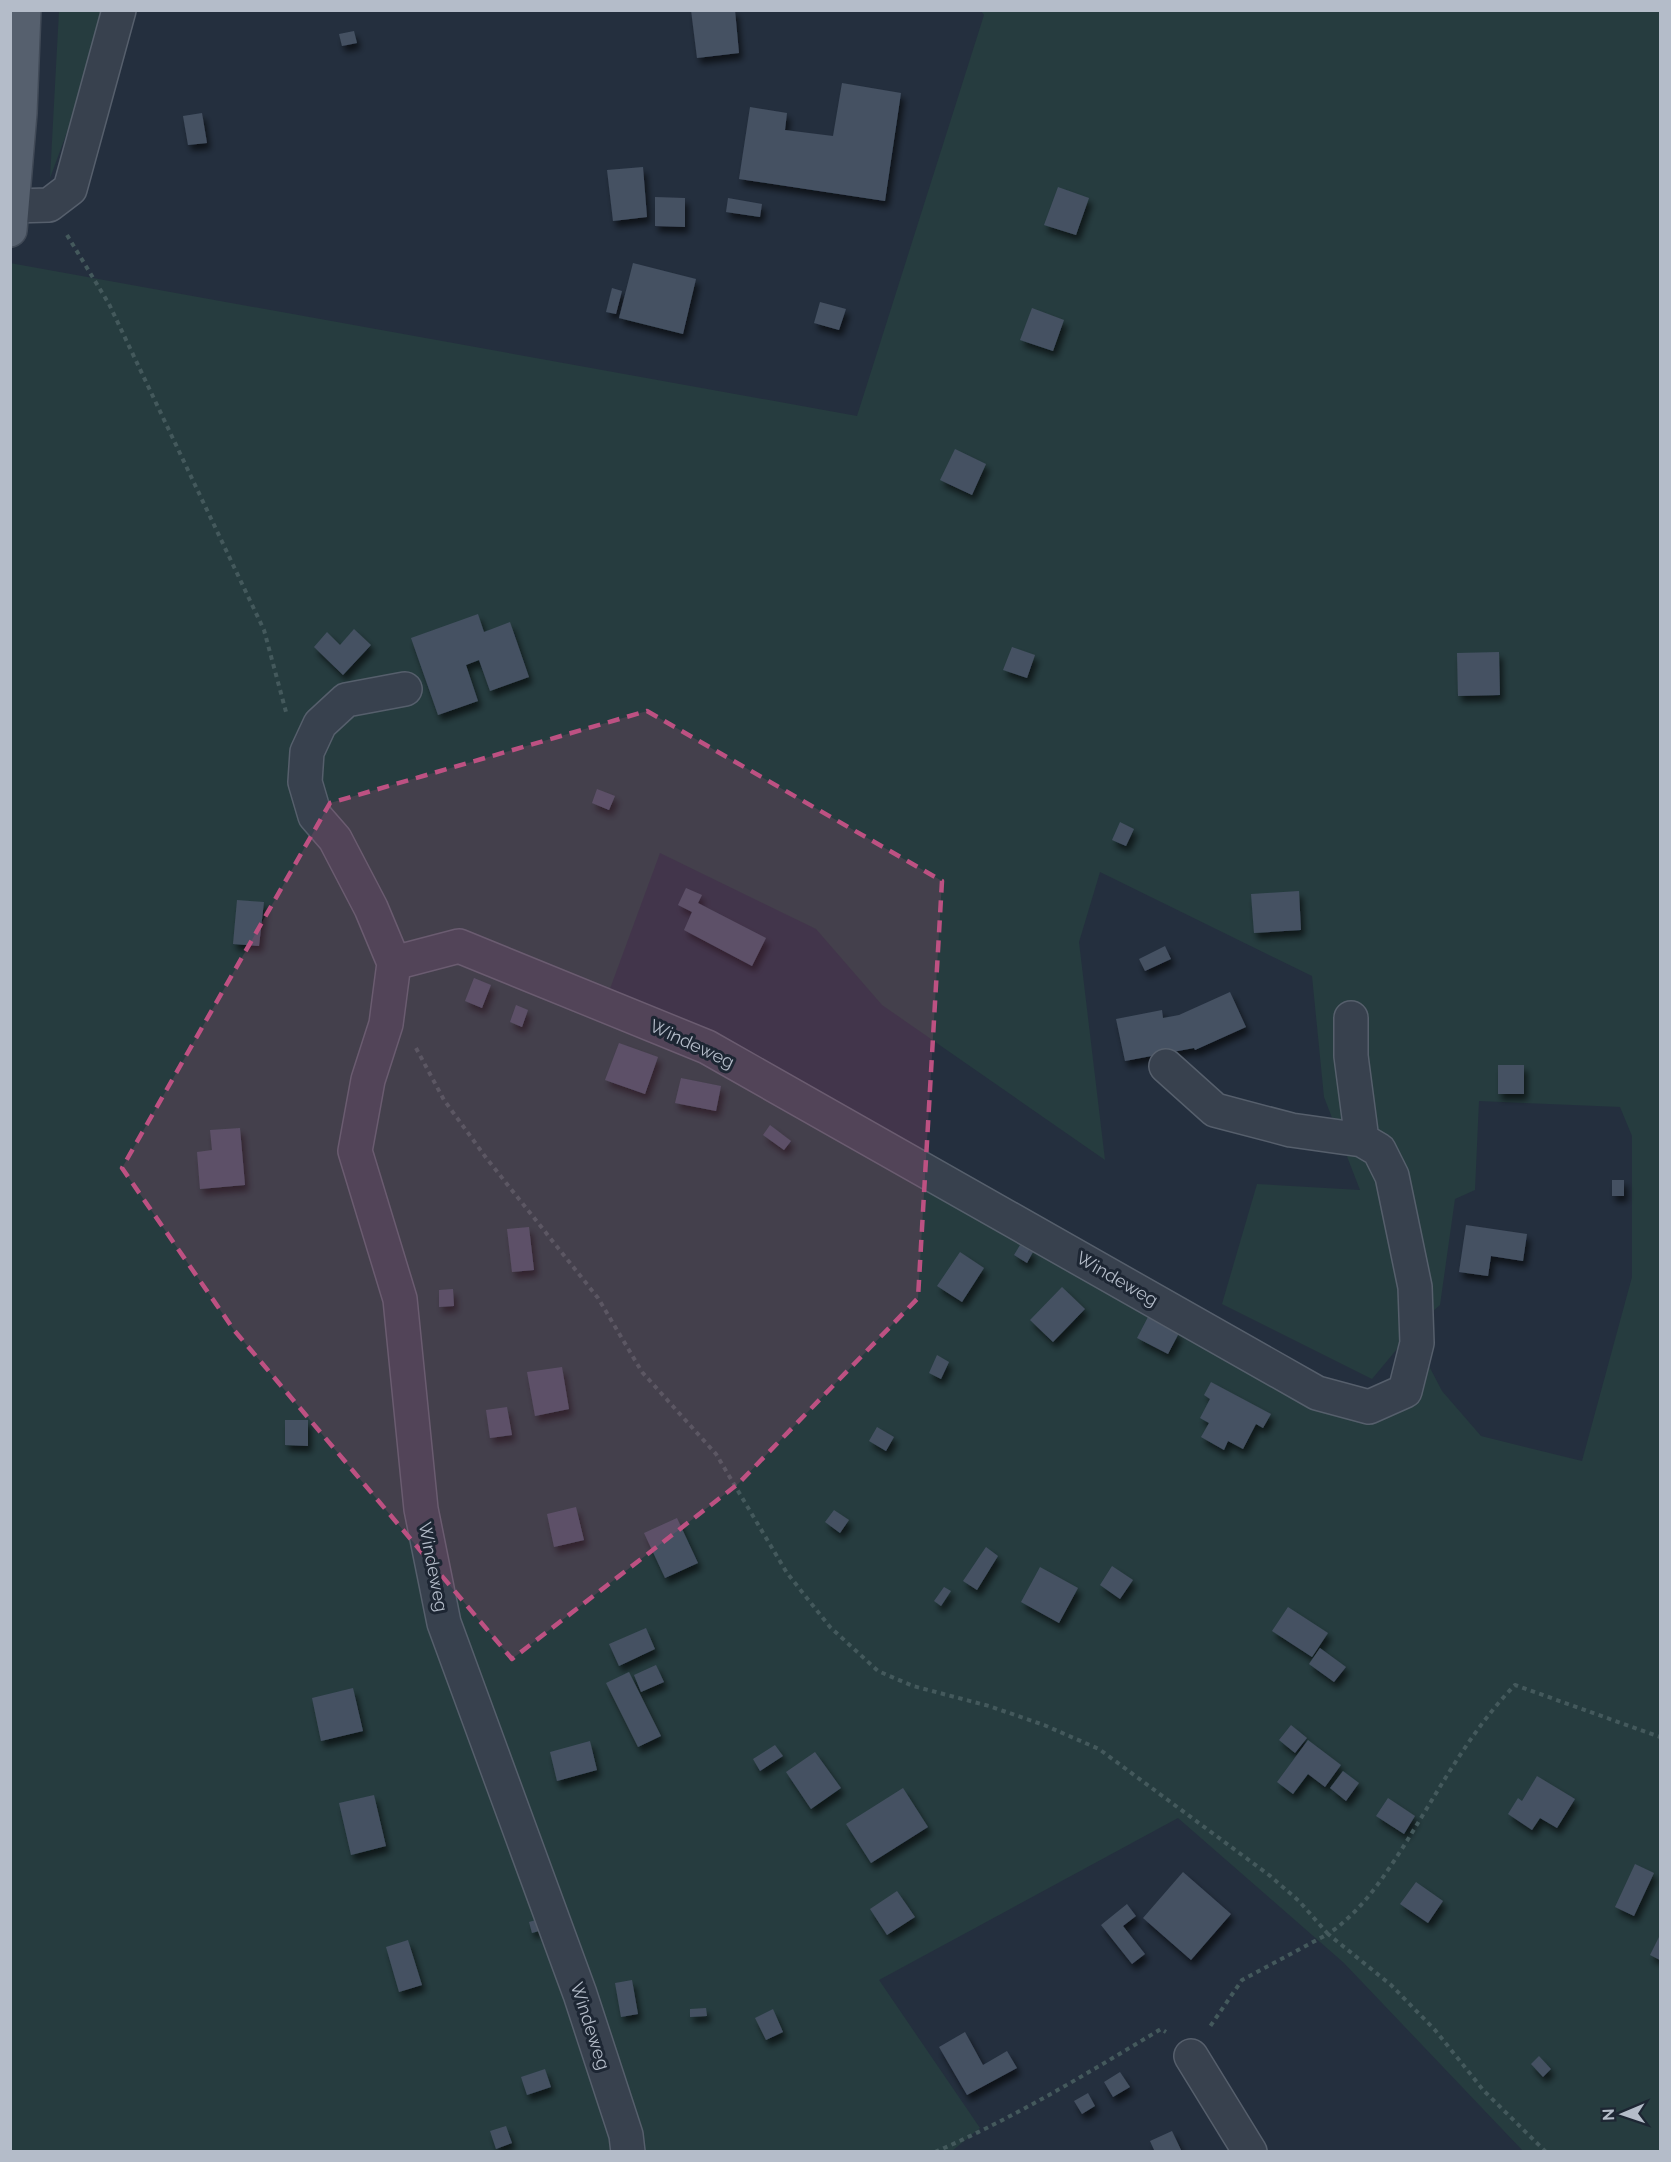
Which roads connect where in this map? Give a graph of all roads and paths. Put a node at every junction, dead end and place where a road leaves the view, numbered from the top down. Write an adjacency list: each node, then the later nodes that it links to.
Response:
1 (24, 10): 4 (main road)
2 (119, 10): 3 (street)
3 (49, 205): 4 (street); 6 (path)
4 (12, 218)
5 (405, 689): 7 (street)
6 (288, 717)
7 (394, 963): 9 (street, Windeweg); 11 (street, Windeweg)
8 (1351, 1018): 11 (street)
9 (386, 1024): 13 (path); 15 (street, Windeweg)
10 (1166, 1066): 11 (street)
11 (1362, 1140)
12 (1660, 1737): 13 (path)
13 (1328, 1934): 14 (path); 18 (path)
14 (1191, 2056): 16 (path); 17 (street)
15 (628, 2151)
16 (935, 2151)
17 (1250, 2151)
18 (1546, 2151)

